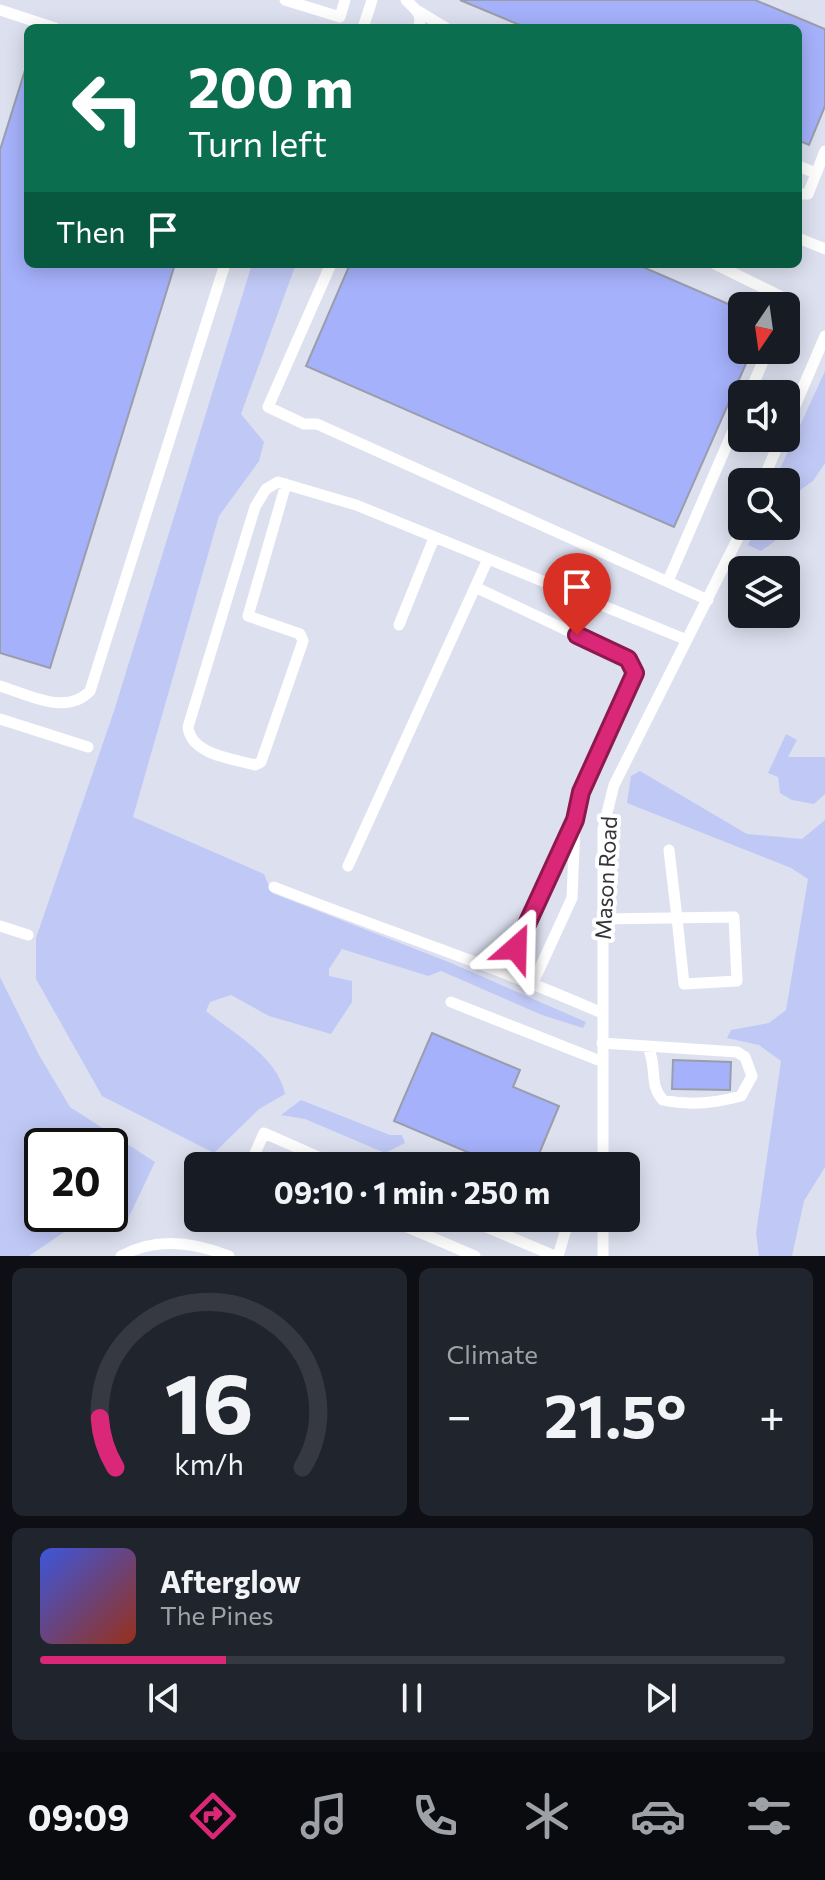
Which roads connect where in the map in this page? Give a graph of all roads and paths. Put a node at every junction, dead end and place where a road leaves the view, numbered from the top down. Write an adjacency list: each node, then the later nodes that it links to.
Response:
1 (285, 0): 2 (street)
2 (345, 0)
3 (372, 0): 8 (street)
4 (406, 0): 6 (street)
5 (0, 10): 7 (street)
6 (418, 11): 9 (street); 10 (street)
7 (43, 24)
8 (364, 24)
9 (420, 24)
10 (439, 24)
11 (825, 151): 13 (street)
12 (802, 168): 13 (street)
13 (816, 173): 14 (street)
14 (802, 194)
15 (802, 240): 16 (street)
16 (825, 249)
17 (224, 268): 33 (street)
18 (329, 268): 28 (street)
19 (723, 268): 20 (street)
20 (772, 292)
21 (825, 336): 22 (street)
22 (800, 394)
23 (728, 442): 28 (street)
24 (286, 484): 24 (street); 25 (street)
25 (434, 538): 27 (street); 31 (street)
26 (737, 540): 30 (street, Mason Road)
27 (488, 559): 29 (street); 32 (street)
28 (668, 581): 30 (street)
29 (475, 587): 36 (street); 38 (street)
30 (708, 600): 32 (street, Mason Road)
31 (399, 625)
32 (687, 640): 41 (street, Mason Road)
33 (0, 686)
34 (0, 719): 35 (street)
35 (88, 747)
36 (575, 820): 44 (street); 45 (street)
37 (669, 850): 40 (street)
38 (348, 866)
39 (274, 887): 44 (street)
40 (677, 918): 40 (street); 41 (street)
41 (602, 919): 47 (street, Mason Road)
42 (0, 926): 43 (street)
43 (28, 935)
44 (505, 973): 45 (street)
45 (533, 983): 47 (street)
46 (451, 1002): 50 (street)
47 (602, 1013): 48 (street, Mason Road)
48 (602, 1043): 49 (street); 50 (street, Mason Road)
49 (647, 1046): 49 (street)
50 (603, 1062): 53 (street, Mason Road)
51 (256, 1152): 52 (street)
52 (307, 1152)
53 (603, 1152)
54 (419, 1232): 60 (street)
55 (499, 1232): 61 (street)
56 (564, 1232): 61 (street)
57 (603, 1232): 62 (street)
58 (121, 1256): 59 (street)
59 (229, 1256)
60 (475, 1256)
61 (556, 1256)
62 (603, 1256)

